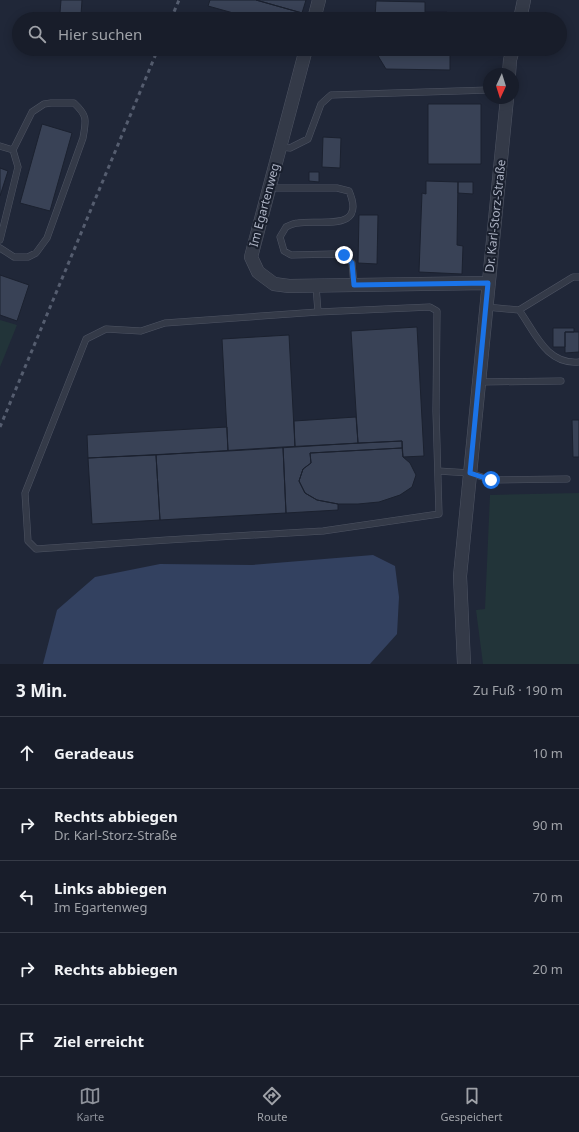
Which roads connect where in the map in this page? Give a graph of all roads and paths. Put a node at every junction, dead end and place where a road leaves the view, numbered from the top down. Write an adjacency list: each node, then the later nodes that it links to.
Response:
1 (319, 0): 3 (street)
2 (524, 0): 4 (street)
3 (316, 12)
4 (521, 12)
5 (304, 56): 11 (street, Im Egartenweg)
6 (511, 56): 7 (street)
7 (509, 68)
8 (483, 90): 11 (lane)
9 (506, 104): 17 (street, Dr. Karl-Storz-Straße)
10 (0, 146): 12 (lane)
11 (280, 147): 13 (street, Im Egartenweg)
12 (13, 150): 14 (lane); 15 (lane)
13 (269, 188): 18 (lane); 19 (street, Im Egartenweg)
14 (0, 240)
15 (0, 248)
16 (579, 277): 21 (lane)
17 (488, 283): 18 (street, Im Egartenweg); 20 (street, Dr. Karl-Storz-Straße)
18 (354, 285): 19 (street, Im Egartenweg)
19 (316, 286): 22 (lane)
20 (486, 307): 21 (lane); 25 (street, Dr. Karl-Storz-Straße)
21 (519, 310): 23 (lane)
22 (318, 312): 26 (lane); 26 (lane)
23 (579, 362)
24 (561, 381): 25 (lane)
25 (479, 382): 27 (street, Dr. Karl-Storz-Straße)
26 (438, 471): 27 (lane)
27 (470, 473): 28 (lane); 29 (street, Dr. Karl-Storz-Straße)
28 (567, 479)
29 (464, 664)

